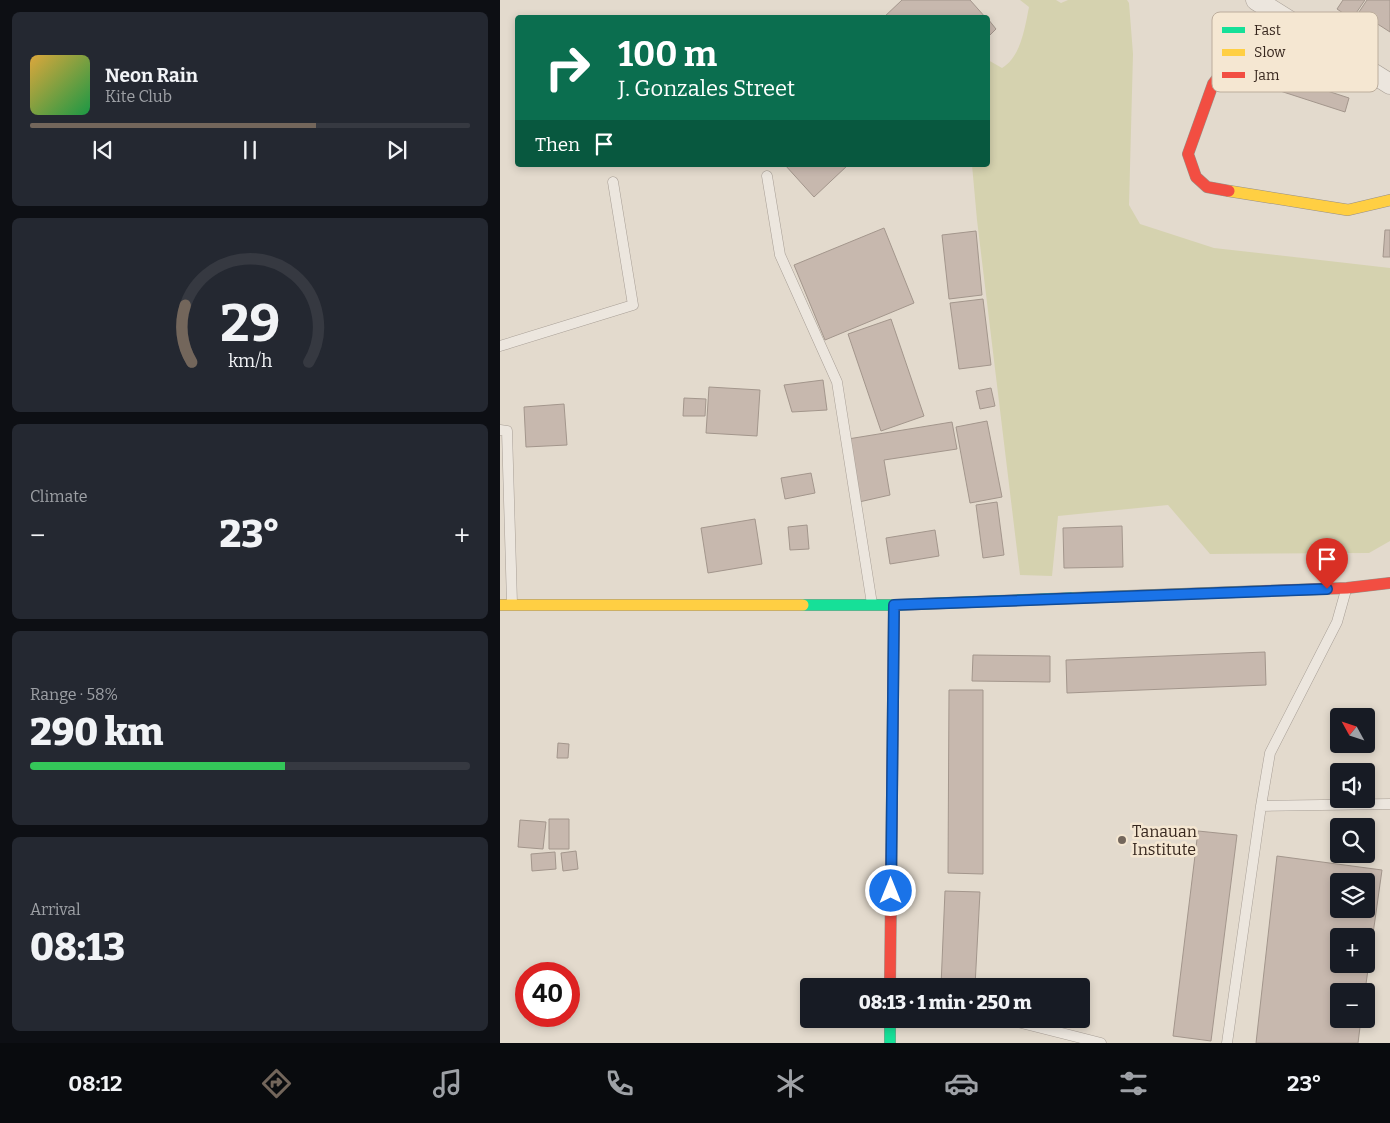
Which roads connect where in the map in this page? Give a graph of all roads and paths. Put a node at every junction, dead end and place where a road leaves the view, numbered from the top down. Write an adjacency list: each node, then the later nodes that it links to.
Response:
1 (1256, 0): 2 (street)
2 (1276, 12)
3 (1378, 76): 4 (street)
4 (1390, 84)
5 (1212, 87): 8 (main road)
6 (767, 176): 15 (lane)
7 (612, 182): 9 (lane)
8 (1390, 200)
9 (500, 346)
10 (500, 430): 14 (lane)
11 (1390, 583): 12 (main road)
12 (1347, 588): 16 (main road); 18 (lane)
13 (500, 605): 14 (main road)
14 (512, 605): 15 (main road)
15 (872, 605): 16 (main road)
16 (894, 605): 19 (main road)
17 (1390, 804): 18 (lane)
18 (1261, 806): 24 (lane)
19 (890, 978)
20 (890, 1028): 22 (main road)
21 (1042, 1028): 23 (lane)
22 (890, 1043)
23 (1101, 1043)
24 (1227, 1043)

